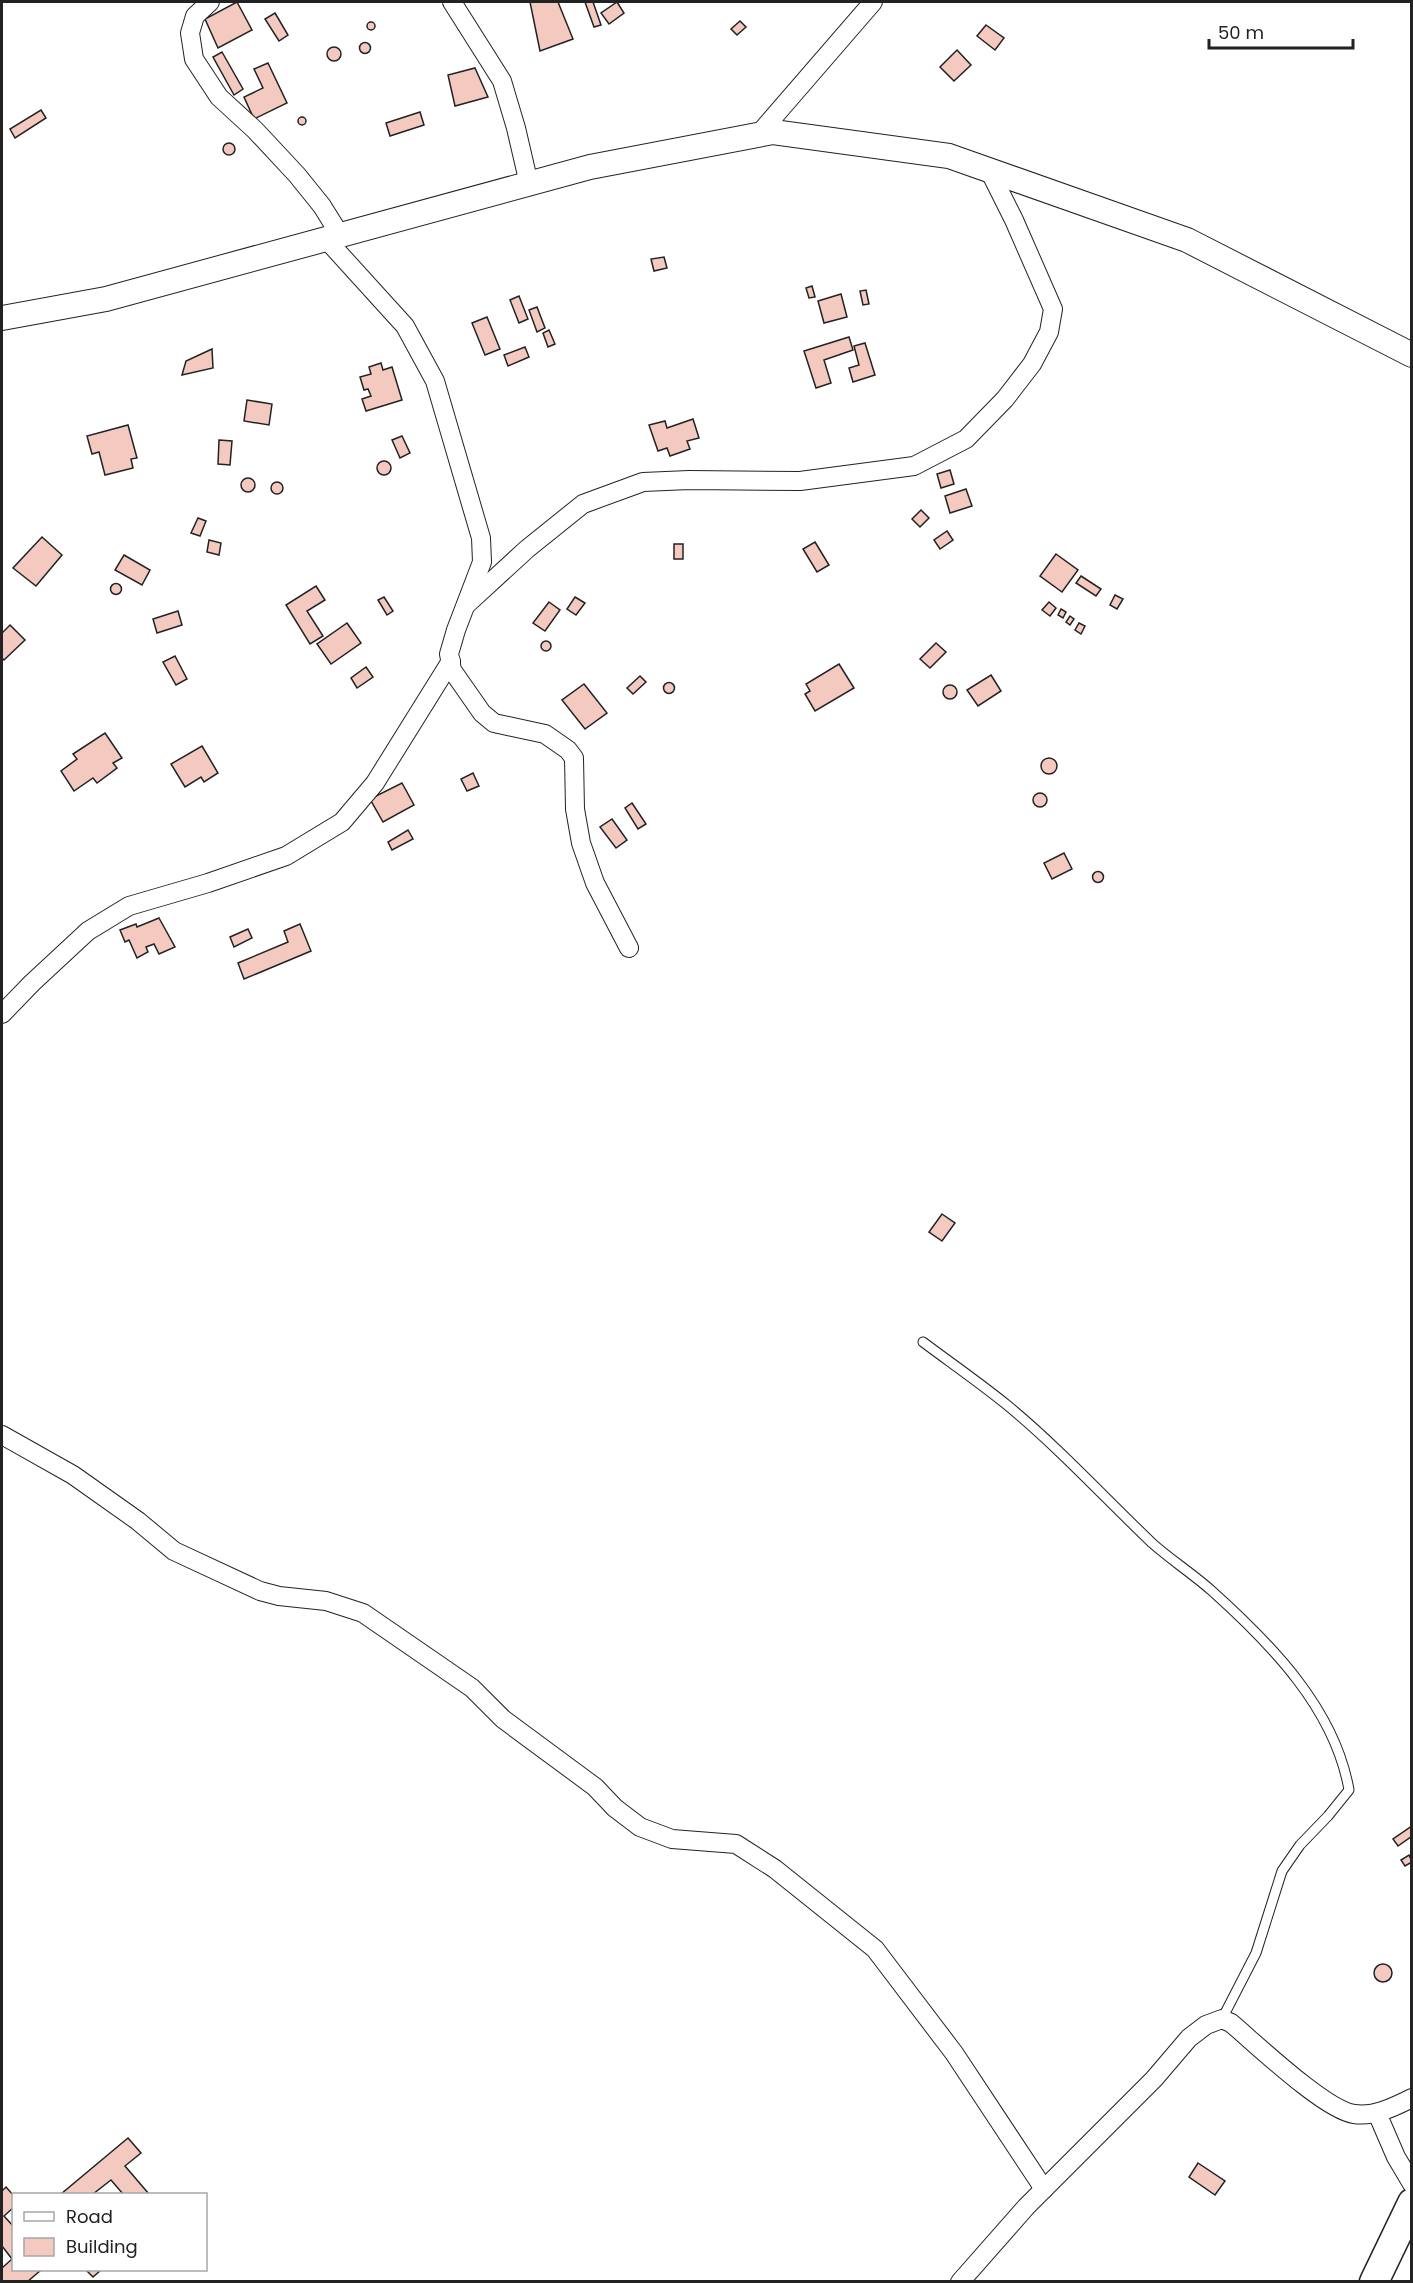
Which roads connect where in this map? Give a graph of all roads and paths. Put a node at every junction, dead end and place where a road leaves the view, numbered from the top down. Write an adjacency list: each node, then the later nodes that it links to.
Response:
1 (210, 2): 7 (street)
2 (452, 2): 6 (street)
3 (873, 2): 4 (street)
4 (759, 135): 5 (main road); 6 (main road)
5 (989, 170): 9 (main road); 10 (street)
6 (529, 184): 7 (main road)
7 (333, 237): 8 (main road); 10 (street)
8 (2, 318)
9 (1412, 355)
10 (466, 605): 11 (street)
11 (451, 661): 12 (street); 13 (street)
12 (629, 948)
13 (2, 1014)
14 (923, 1342): 16 (lane)
15 (2, 1435): 20 (street)
16 (1222, 2019): 18 (street); 20 (street)
17 (1412, 2098): 18 (street)
18 (1377, 2113): 19 (street)
19 (1412, 2184)
20 (1044, 2189): 22 (street)
21 (1412, 2202): 23 (highway)
22 (960, 2282)
23 (1374, 2282)

